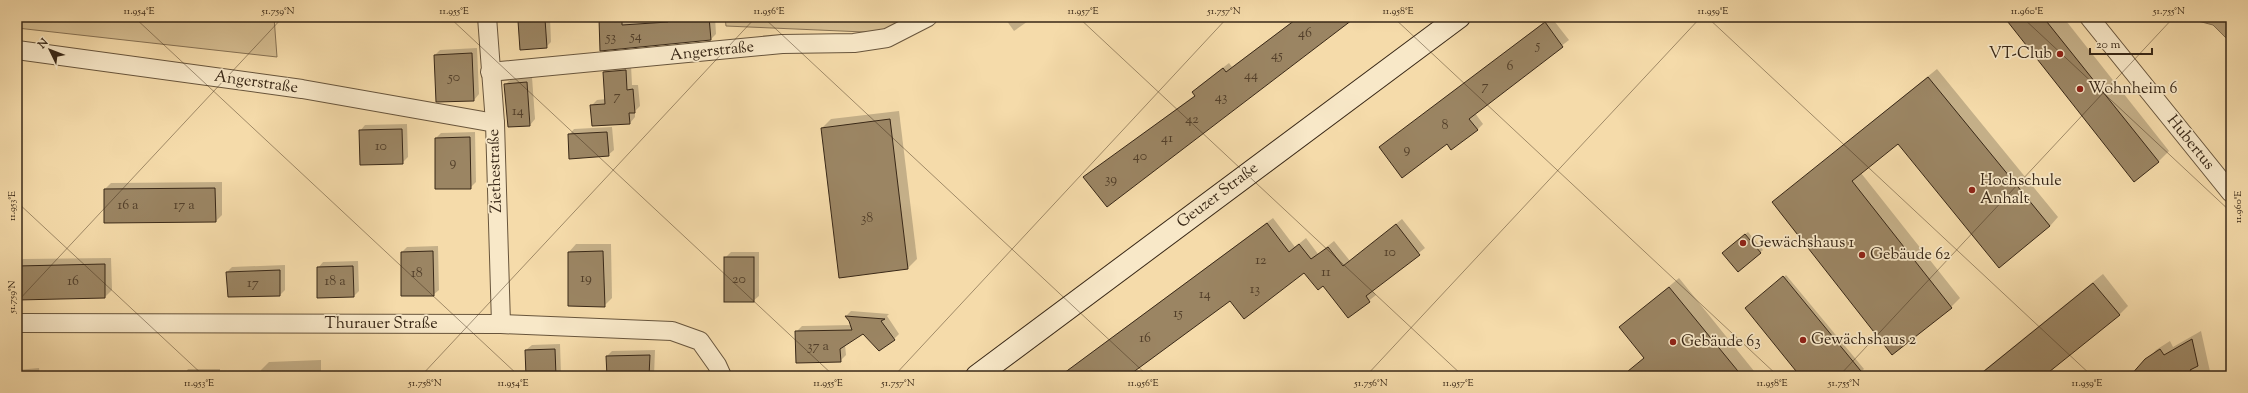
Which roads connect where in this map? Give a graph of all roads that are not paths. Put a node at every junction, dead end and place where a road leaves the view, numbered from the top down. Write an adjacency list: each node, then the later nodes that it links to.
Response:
1 (487, 17): 6 (street, Ziethestraße)
2 (928, 17): 6 (street, Angerstraße)
3 (1459, 17): 12 (main road, Geuzer Straße)
4 (2089, 17): 8 (street, Hubertus)
5 (17, 50): 7 (street, Angerstraße)
6 (490, 72): 7 (street, Ziethestraße)
7 (495, 123): 10 (street, Ziethestraße)
8 (2231, 193)
9 (17, 324): 10 (street, Thurauer Straße)
10 (501, 324): 11 (street, Thurauer Straße)
11 (722, 376)
12 (977, 376)

